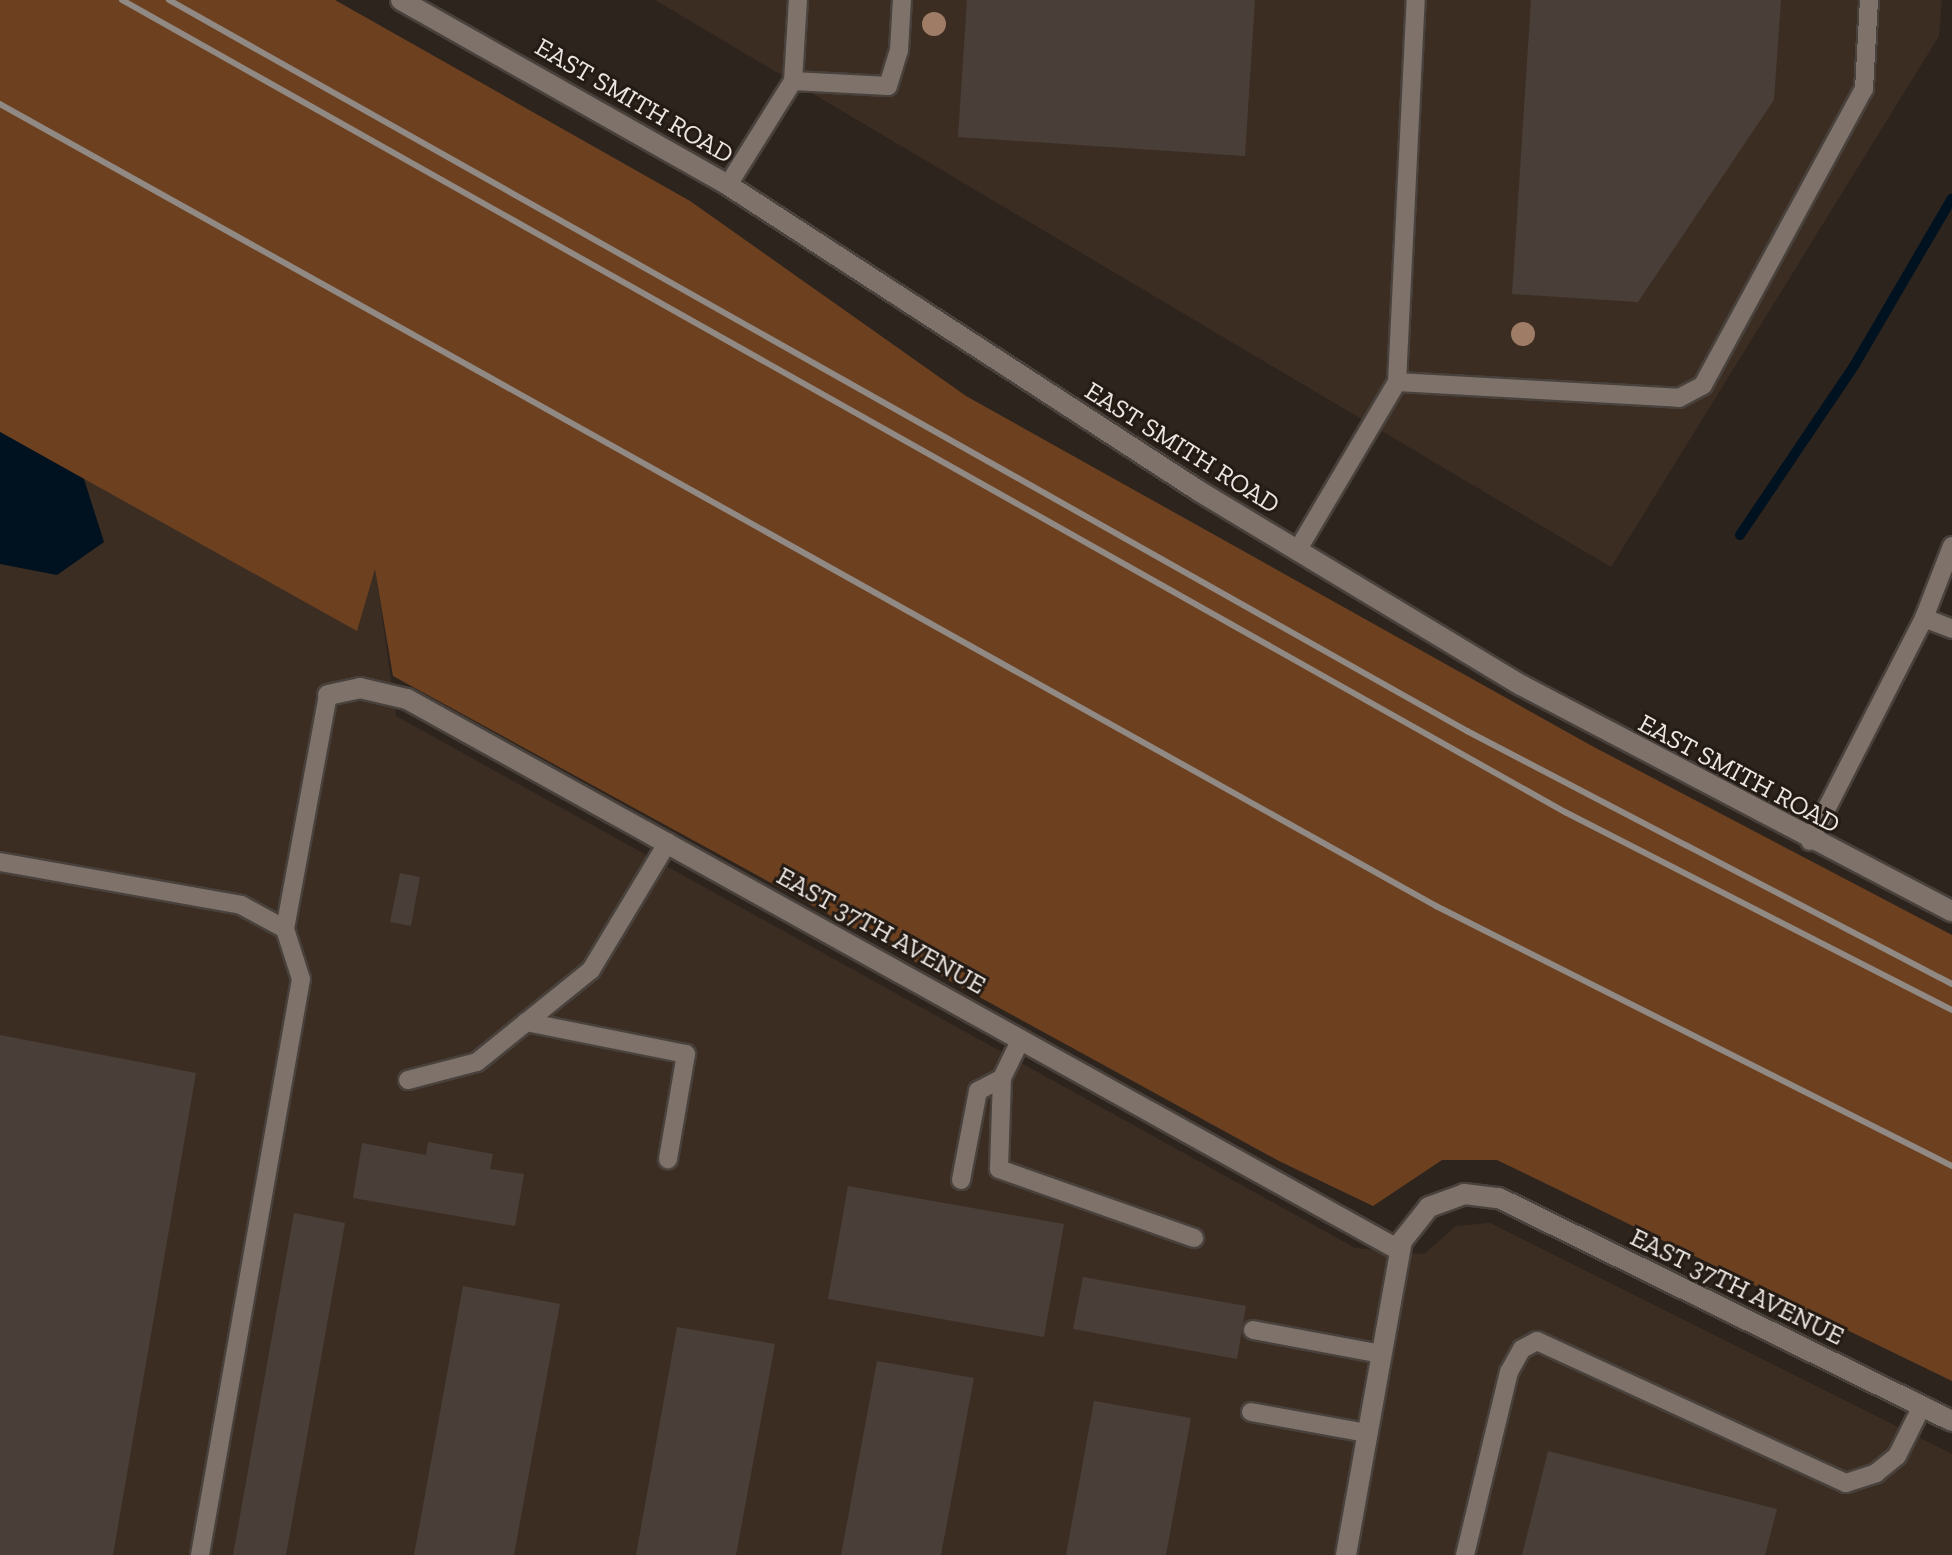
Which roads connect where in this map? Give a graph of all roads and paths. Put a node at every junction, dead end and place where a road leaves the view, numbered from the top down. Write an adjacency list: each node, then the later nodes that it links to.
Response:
1 (401, 0): 7 (street, EAST SMITH ROAD)
2 (798, 0): 6 (lane)
3 (902, 0): 6 (lane)
4 (1416, 0): 8 (lane)
5 (1869, 0): 8 (lane)
6 (793, 81): 7 (lane)
7 (728, 185): 10 (street, EAST SMITH ROAD)
8 (1397, 382): 10 (lane)
9 (1952, 546): 11 (lane)
10 (1297, 551): 14 (street, EAST SMITH ROAD)
11 (1924, 618): 12 (lane); 14 (lane)
12 (1952, 629)
13 (328, 695): 15 (street, EAST 37TH AVENUE); 18 (lane)
14 (1810, 841): 17 (street, EAST SMITH ROAD)
15 (668, 842): 19 (lane); 20 (street, EAST 37TH AVENUE)
16 (0, 862): 18 (lane)
17 (1952, 911)
18 (285, 929): 33 (lane)
19 (526, 1022): 22 (lane); 23 (lane)
20 (1021, 1039): 21 (lane); 26 (street, EAST 37TH AVENUE)
21 (1002, 1078): 24 (lane); 25 (lane)
22 (408, 1080)
23 (668, 1159)
24 (961, 1180)
25 (1194, 1238)
26 (1399, 1250): 28 (street); 29 (street, EAST 37TH AVENUE)
27 (1253, 1330): 28 (lane)
28 (1381, 1354): 32 (street)
29 (1922, 1406): 31 (street, EAST 37TH AVENUE); 35 (lane)
30 (1251, 1412): 32 (lane)
31 (1952, 1421)
32 (1367, 1433): 34 (street)
33 (200, 1555)
34 (1346, 1555)
35 (1465, 1555)

